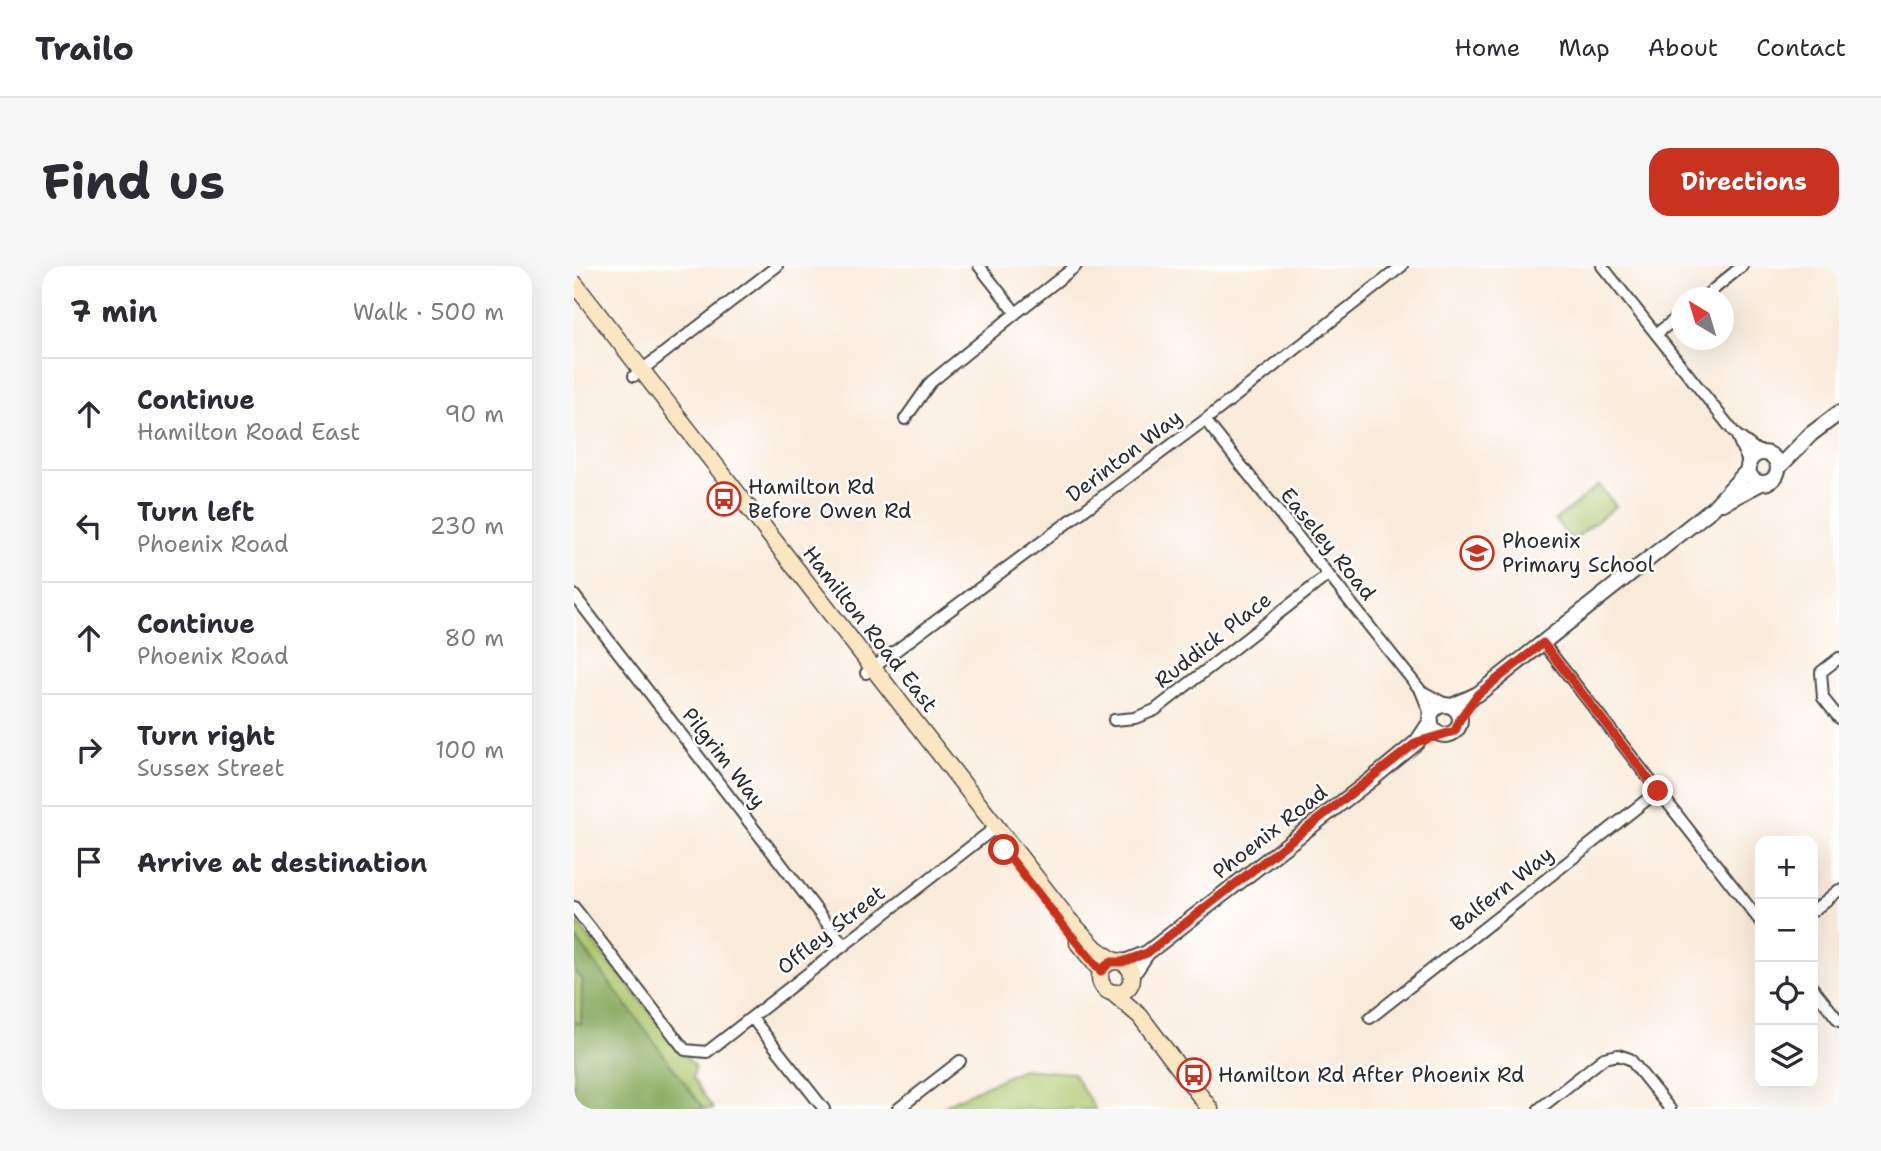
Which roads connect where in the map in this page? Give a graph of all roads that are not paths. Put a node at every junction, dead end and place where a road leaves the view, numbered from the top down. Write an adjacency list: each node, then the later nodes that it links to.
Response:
1 (777, 266): 13 (street)
2 (979, 266): 10 (street)
3 (1076, 266): 10 (street)
4 (1402, 266): 16 (street, Derinton Way)
5 (1602, 266): 12 (street)
6 (1742, 266): 8 (street)
7 (574, 283): 13 (main road, Hamilton Road East)
8 (1716, 287)
9 (574, 299): 13 (main road, Hamilton Road East)
10 (1016, 313): 15 (street)
11 (1671, 323): 12 (street)
12 (1657, 334): 17 (street)
13 (638, 374): 26 (main road, Hamilton Road East)
14 (1839, 413): 18 (street)
15 (905, 419)
16 (1205, 420): 22 (street, Easeley Road); 26 (street, Derinton Way)
17 (1737, 436): 18 (street); 19 (street)
18 (1770, 459): 19 (street); 20 (street)
19 (1749, 467): 20 (street); 21 (street)
20 (1761, 483): 21 (street)
21 (1713, 508): 24 (street)
22 (1328, 575): 27 (street, Easeley Road); 31 (street, Ruddick Place)
23 (574, 595): 40 (street, Pilgrim Way)
24 (1543, 643): 28 (street); 34 (street)
25 (1839, 658): 29 (street)
26 (869, 671): 35 (main road, Hamilton Road East)
27 (1421, 691): 28 (street, Easeley Road); 30 (street, Easeley Road)
28 (1453, 710): 30 (street); 32 (street)
29 (1839, 718)
30 (1431, 719): 32 (street); 33 (street, Phoenix Road)
31 (1114, 720)
32 (1443, 734): 33 (street, Phoenix Road)
33 (1417, 742): 41 (street, Phoenix Road)
34 (1658, 791): 39 (street); 46 (street, Balfern Way)
35 (993, 829): 40 (street, Offley Street); 41 (main road, Hamilton Road East)
36 (1839, 890): 38 (street)
37 (574, 907): 45 (street, Offley Street)
38 (1818, 907)
39 (1755, 915)
40 (843, 944): 45 (street, Offley Street)
41 (1120, 970): 42 (main road); 42 (main road, Hamilton Road East); 44 (main road)
42 (1113, 993): 44 (main road)
43 (1818, 994): 47 (street)
44 (1140, 1016): 51 (main road)
45 (752, 1018): 49 (street)
46 (1370, 1018)
47 (1839, 1021)
48 (960, 1061): 50 (street)
49 (824, 1109)
50 (898, 1109)
51 (1210, 1109)
52 (1539, 1109): 53 (street)
53 (1670, 1109)

